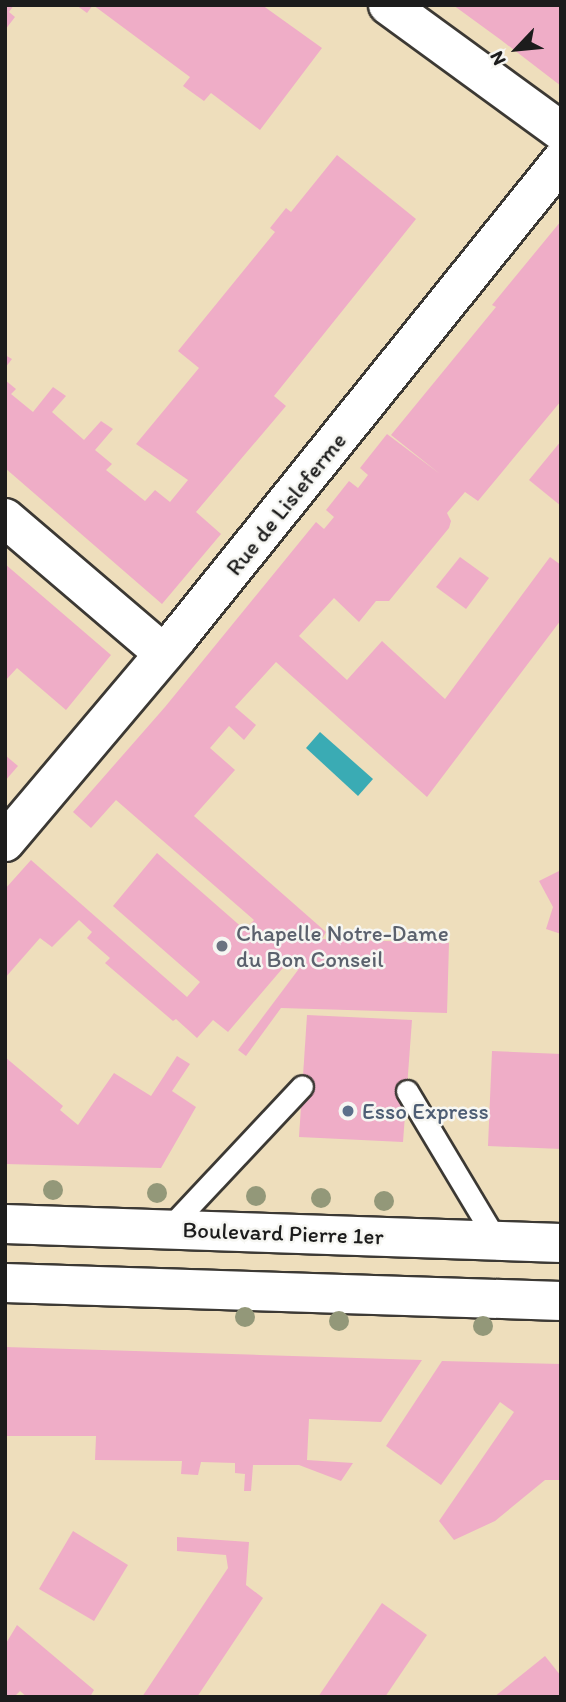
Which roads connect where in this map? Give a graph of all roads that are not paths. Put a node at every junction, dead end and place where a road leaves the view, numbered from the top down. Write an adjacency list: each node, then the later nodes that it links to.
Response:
1 (388, 5): 2 (street)
2 (561, 131)
3 (561, 161): 5 (street, Rue de Lisleferme)
4 (5, 518): 5 (street)
5 (164, 654): 6 (street, Rue de Lisleferme)
6 (5, 842)
7 (302, 1086): 10 (lane)
8 (407, 1090): 11 (lane)
9 (5, 1224): 10 (street, Boulevard Pierre 1er)
10 (167, 1230): 11 (street, Boulevard Pierre 1er)
11 (496, 1240): 12 (street, Boulevard Pierre 1er)
12 (561, 1243)
13 (5, 1283): 14 (street)
14 (561, 1301)

